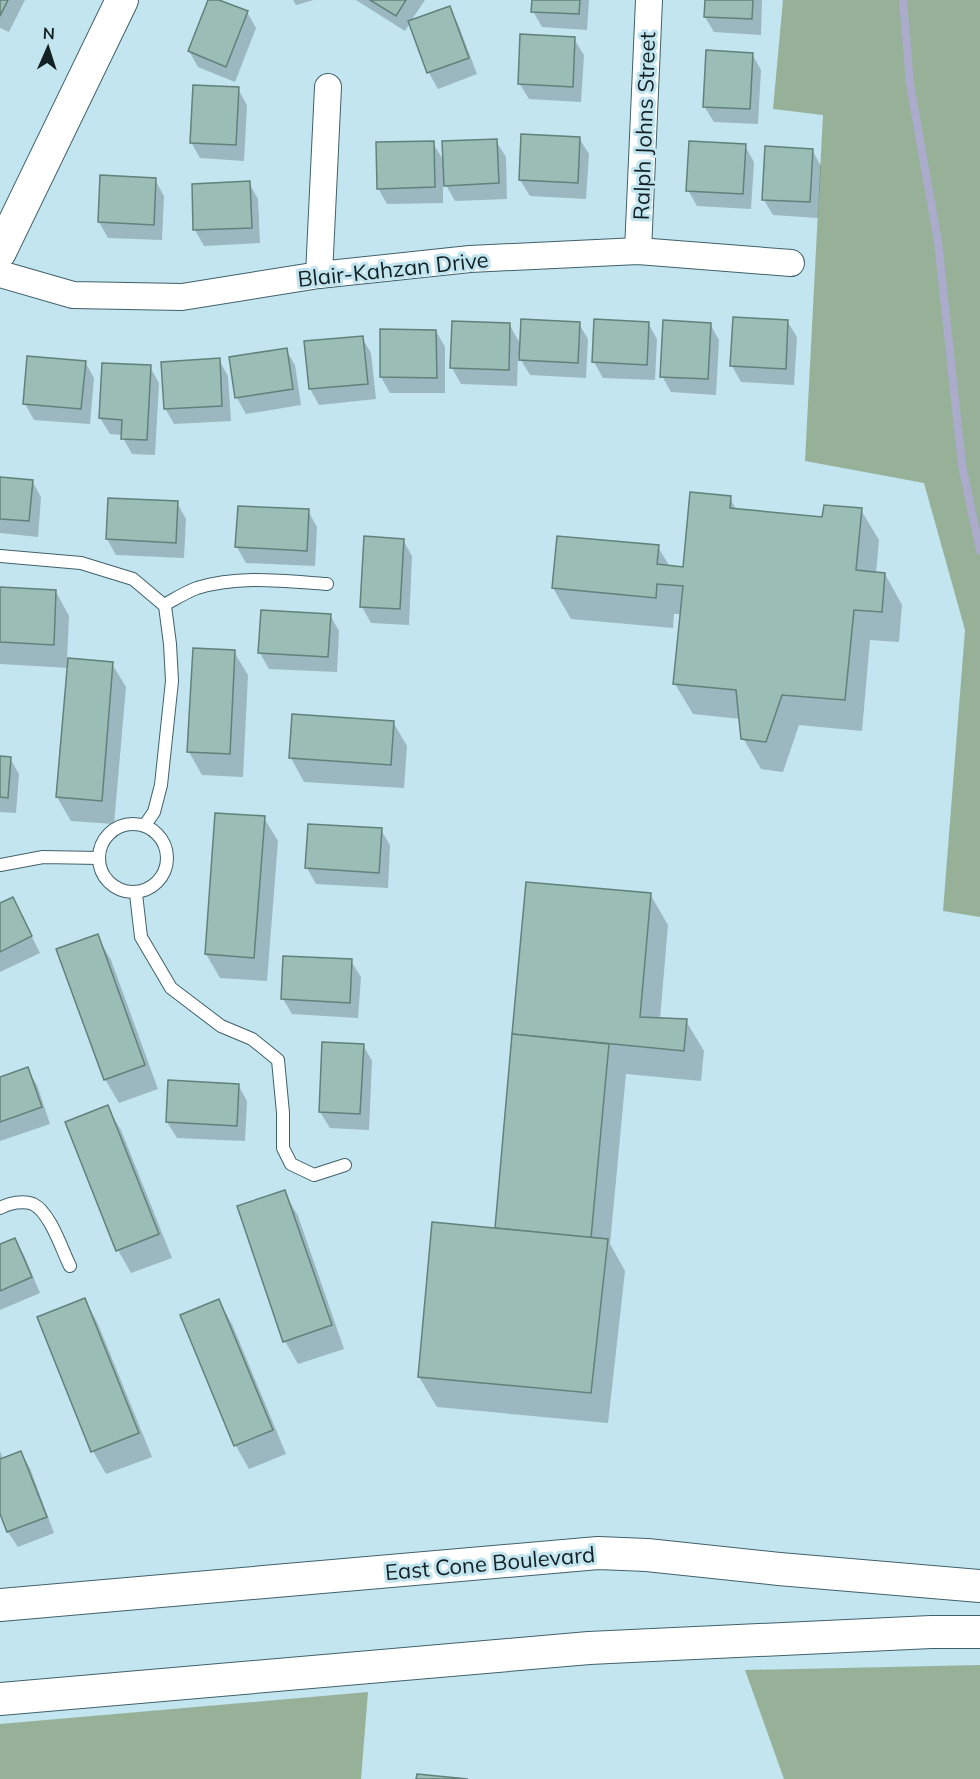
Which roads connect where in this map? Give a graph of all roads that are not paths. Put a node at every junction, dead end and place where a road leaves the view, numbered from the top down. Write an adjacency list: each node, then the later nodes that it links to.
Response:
1 (122, 0): 5 (street)
2 (649, 0): 4 (street, Ralph Johns Street)
3 (328, 87): 8 (street)
4 (638, 251): 6 (street, Blair-Kahzan Drive); 8 (street, Blair-Kahzan Drive)
5 (0, 252)
6 (791, 263)
7 (0, 274): 8 (street, Blair-Kahzan Drive)
8 (319, 275)
9 (0, 556): 11 (lane)
10 (327, 584): 11 (lane)
11 (164, 605): 12 (lane)
12 (145, 825): 13 (lane); 15 (lane)
13 (99, 858): 14 (lane); 15 (lane)
14 (0, 865)
15 (136, 894): 16 (lane)
16 (345, 1165)
17 (0, 1208): 18 (lane)
18 (70, 1266)
19 (980, 1586): 20 (street, East Cone Boulevard)
20 (0, 1605)
21 (980, 1632): 22 (street)
22 (0, 1699)

